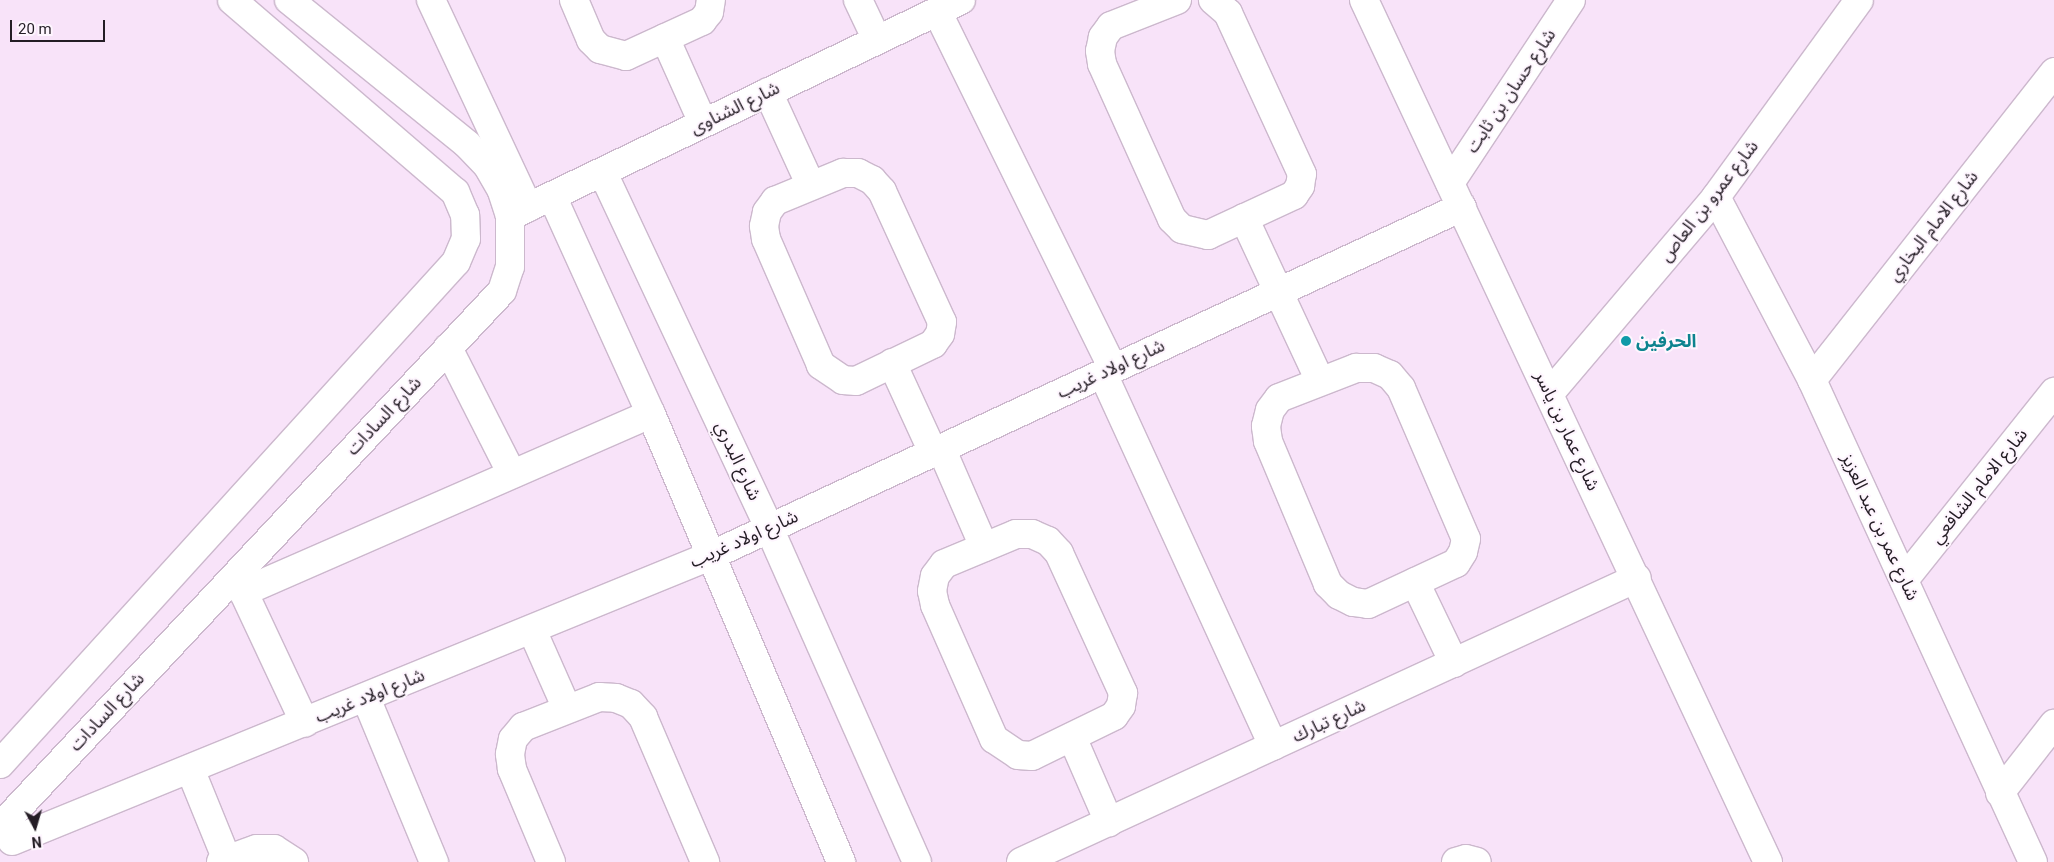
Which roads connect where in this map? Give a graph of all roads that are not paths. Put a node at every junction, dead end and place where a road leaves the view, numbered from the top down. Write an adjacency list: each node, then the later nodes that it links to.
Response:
1 (232, 0): 52 (street)
2 (289, 0): 23 (street, شارع السادات)
3 (430, 0): 23 (street)
4 (574, 0): 14 (street)
5 (711, 0): 14 (street)
6 (858, 0): 15 (street)
7 (1177, 0): 12 (street)
8 (1212, 0): 25 (street)
9 (1364, 0): 20 (street, شارع عمار بن ياسر)
10 (1571, 0): 20 (street, شارع حسان بن ثابت)
11 (1848, 3): 22 (street, شارع عمرو بن العاص)
12 (1148, 5): 25 (street)
13 (949, 6): 15 (street, شارع الشناوى); 29 (street)
14 (665, 38): 18 (street)
15 (877, 40): 17 (street, شارع الشناوى)
16 (2054, 72): 30 (street, شارع الامام البخاري)
17 (768, 92): 18 (street, شارع الشناوى); 21 (street)
18 (702, 123): 19 (street, شارع الشناوى)
19 (602, 173): 23 (street, شارع الشناوى); 37 (street, شارع البدري)
20 (1450, 183): 24 (street, شارع عمار بن ياسر)
21 (811, 186): 28 (street); 28 (street)
22 (1716, 197): 30 (street, شارع عمر بن عبد العزيز); 33 (street, شارع عمرو بن العاص)
23 (530, 207): 27 (street, شارع السادات); 34 (street)
24 (1462, 207): 26 (street, شارع اولاد غريب); 33 (street, شارع عمار بن ياسر)
25 (1244, 218): 26 (street)
26 (1279, 292): 29 (street, شارع اولاد غريب); 31 (street)
27 (448, 348): 36 (street); 43 (street, شارع السادات)
28 (892, 363): 35 (street)
29 (1108, 371): 35 (street, شارع اولاد غريب); 51 (street)
30 (1812, 380): 41 (street, شارع عمر بن عبد العزيز)
31 (1320, 382): 42 (street); 42 (street)
32 (2054, 392): 41 (street, شارع الامام الشافعي)
33 (1550, 393): 40 (street, شارع عمار بن ياسر)
34 (651, 414): 36 (street); 39 (street)
35 (937, 450): 37 (street, شارع اولاد غريب); 38 (street)
36 (512, 474): 43 (street)
37 (769, 528): 39 (street, شارع اولاد غريب); 63 (street, شارع البدري)
38 (984, 547): 50 (street); 50 (street)
39 (710, 556): 44 (street, شارع اولاد غريب); 62 (street)
40 (1637, 578): 45 (street, شارع تبارك); 67 (street, شارع عمار بن ياسر)
41 (1904, 580): 54 (street, شارع عمر بن عبد العزيز)
42 (1415, 582): 45 (street)
43 (239, 583): 48 (street); 56 (street, شارع السادات)
44 (532, 630): 46 (street, شارع اولاد غريب); 47 (street)
45 (1454, 663): 51 (street, شارع تبارك)
46 (366, 698): 48 (street, شارع اولاد غريب); 59 (street)
47 (567, 709): 60 (street); 61 (street)
48 (304, 723): 53 (street, شارع اولاد غريب)
49 (2054, 724): 54 (street)
50 (1072, 736): 55 (street)
51 (1273, 746): 55 (street, شارع تبارك)
52 (0, 764)
53 (190, 769): 56 (street, شارع اولاد غريب); 57 (street)
54 (2000, 792): 68 (street, شارع عمر بن عبد العزيز)
55 (1109, 822): 64 (street, شارع تبارك)
56 (9, 838)
57 (224, 861): 58 (street)
58 (294, 862)
59 (434, 862)
60 (551, 862)
61 (705, 862)
62 (841, 862)
63 (917, 862)
64 (1021, 862)
65 (1456, 862): 66 (street)
66 (1477, 862)
67 (1768, 862)
68 (2033, 862)

